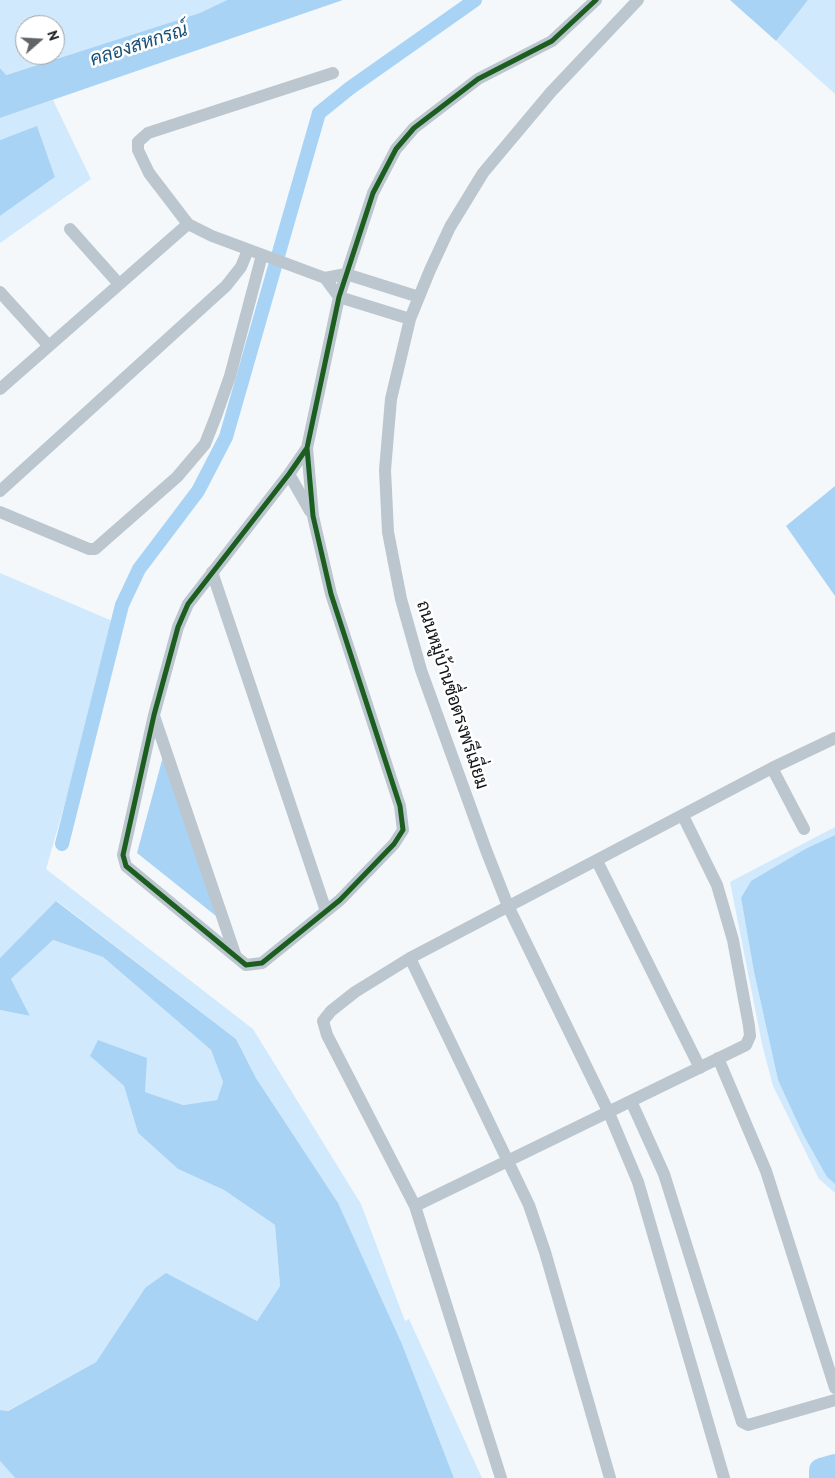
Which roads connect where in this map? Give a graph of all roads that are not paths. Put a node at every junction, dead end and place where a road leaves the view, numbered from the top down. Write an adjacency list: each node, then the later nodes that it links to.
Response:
1 (596, 0): 8 (street)
2 (638, 0): 15 (street, ถนนหมู่บ้านซื่อตรงพรีเมี่ยม)
3 (333, 73): 4 (street)
4 (188, 224): 6 (street); 11 (street)
5 (70, 229): 11 (street)
6 (248, 250): 7 (street); 9 (street)
7 (263, 256): 10 (street); 12 (street)
8 (346, 274): 10 (street); 14 (street); 15 (street)
9 (234, 277): 12 (street); 21 (street)
10 (325, 278): 14 (street)
11 (119, 284): 17 (street)
12 (254, 287): 22 (street)
13 (0, 292): 17 (street)
14 (339, 297): 16 (street); 19 (street)
15 (419, 297): 16 (street, ถนนหมู่บ้านซื่อตรงพรีเมี่ยม)
16 (410, 319): 31 (street, ถนนหมู่บ้านซื่อตรงพรีเมี่ยม)
17 (48, 345): 18 (street)
18 (0, 389)
19 (307, 448): 20 (street); 23 (street)
20 (289, 474): 23 (street); 24 (street)
21 (0, 491)
22 (0, 512)
23 (313, 516): 32 (street)
24 (212, 572): 25 (street); 32 (street)
25 (154, 715): 33 (street); 33 (street)
26 (835, 738): 27 (street)
27 (772, 768): 28 (street); 29 (street)
28 (683, 816): 30 (street); 35 (street)
29 (804, 829)
30 (597, 860): 31 (street); 36 (street)
31 (508, 906): 34 (street); 38 (street, ถนนหมู่บ้านซื่อตรงพรีเมี่ยม)
32 (326, 911): 33 (street)
33 (236, 957)
34 (410, 958): 39 (street); 40 (street)
35 (718, 1058): 36 (street); 41 (street)
36 (700, 1068): 37 (street)
37 (632, 1101): 38 (street); 42 (street)
38 (609, 1113): 39 (street); 45 (street, ถนนหมู่บ้านซื่อตรงพรีเมี่ยม)
39 (510, 1162): 40 (street); 44 (street)
40 (415, 1206): 43 (street)
41 (835, 1388)
42 (835, 1400)
43 (501, 1478)
44 (610, 1478)
45 (724, 1478)

